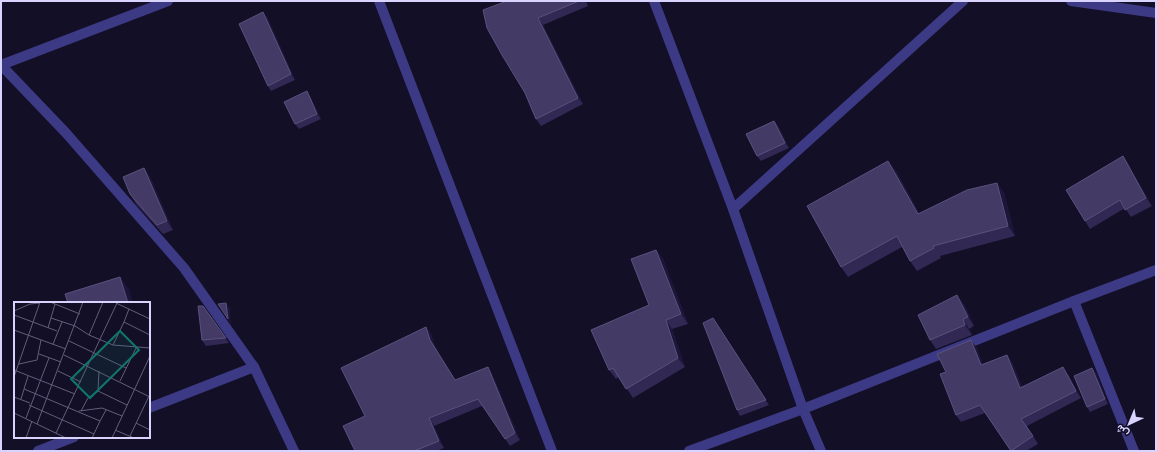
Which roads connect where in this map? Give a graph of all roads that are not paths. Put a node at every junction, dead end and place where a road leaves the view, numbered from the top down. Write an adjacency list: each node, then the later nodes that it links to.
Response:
1 (168, 1): 7 (street)
2 (379, 1): 17 (street)
3 (654, 1): 8 (street)
4 (963, 1): 8 (street)
5 (1071, 1): 6 (street)
6 (1156, 13)
7 (1, 65): 11 (street)
8 (733, 209): 13 (street)
9 (1156, 270): 10 (street)
10 (1074, 301): 13 (street); 20 (street)
11 (254, 367): 12 (street); 16 (street)
12 (150, 408)
13 (803, 409): 18 (street); 19 (street)
14 (71, 438): 15 (street)
15 (38, 451)
16 (294, 451)
17 (552, 451)
18 (689, 451)
19 (820, 451)
20 (1134, 451)

